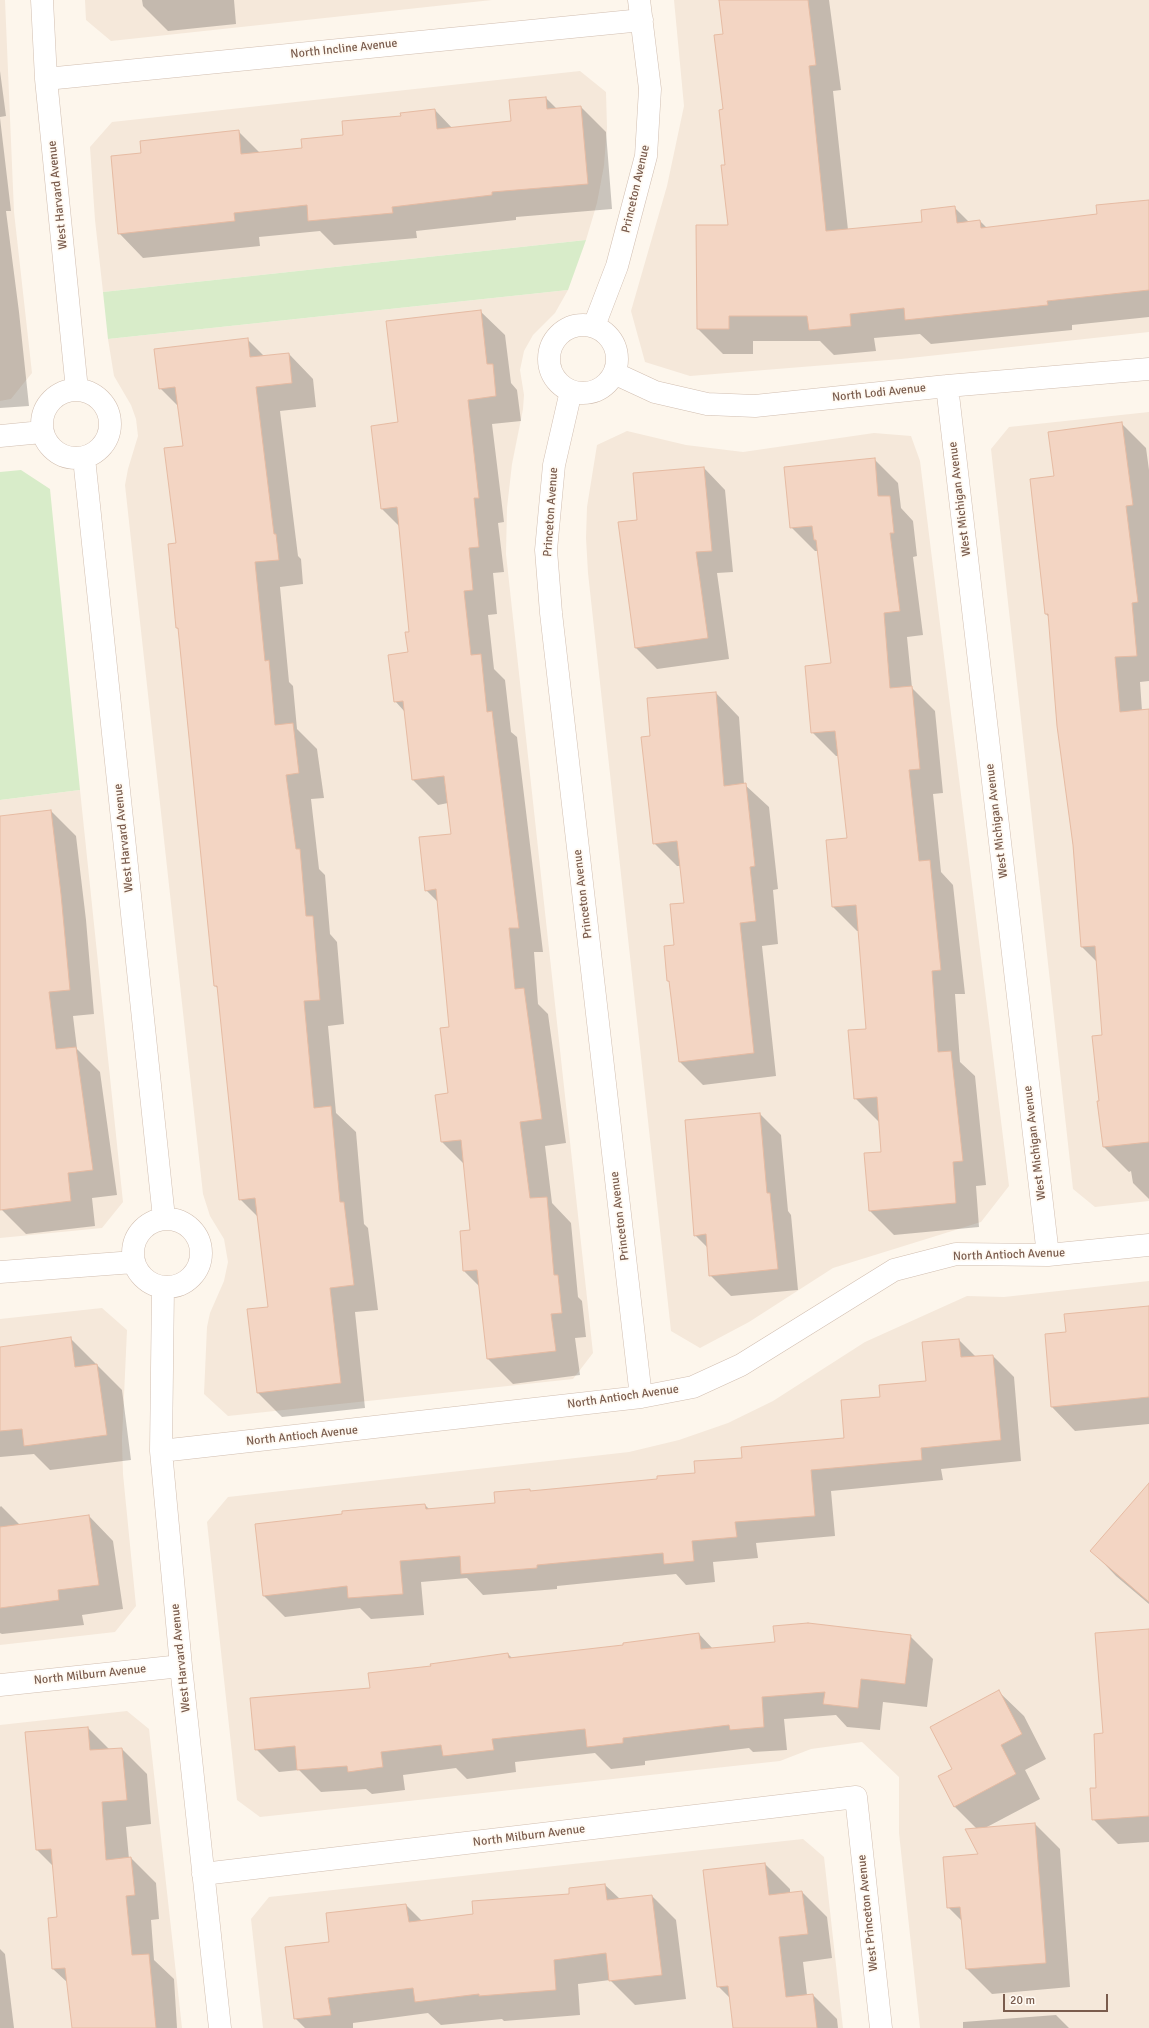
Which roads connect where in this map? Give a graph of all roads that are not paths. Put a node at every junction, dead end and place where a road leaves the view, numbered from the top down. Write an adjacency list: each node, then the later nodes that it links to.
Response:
1 (42, 0): 3 (street, West Harvard Avenue)
2 (641, 10): 3 (street, North Incline Avenue); 4 (street, Princeton Avenue)
3 (46, 79): 8 (street, West Harvard Avenue)
4 (594, 326): 6 (street); 9 (street)
5 (1149, 369): 7 (street, North Lodi Avenue)
6 (614, 373): 7 (street, North Lodi Avenue); 9 (street)
7 (947, 386): 15 (street, West Michigan Avenue)
8 (77, 390): 10 (street); 12 (street)
9 (571, 392): 19 (street, Princeton Avenue)
10 (42, 432): 11 (street); 12 (street)
11 (0, 436)
12 (84, 458): 13 (street, West Harvard Avenue)
13 (164, 1218): 16 (street); 18 (street)
14 (1149, 1245): 15 (street, North Antioch Avenue)
15 (1048, 1256): 19 (street, North Antioch Avenue)
16 (134, 1262): 17 (street); 18 (street)
17 (0, 1272)
18 (163, 1287): 20 (street, West Harvard Avenue)
19 (641, 1397): 20 (street, North Antioch Avenue)
20 (161, 1451): 21 (street, West Harvard Avenue)
21 (181, 1666): 22 (street, North Milburn Avenue); 24 (street, West Harvard Avenue)
22 (0, 1685)
23 (856, 1797): 24 (street, North Milburn Avenue); 26 (street, West Princeton Avenue)
24 (203, 1874): 25 (street, West Harvard Avenue)
25 (220, 2028)
26 (880, 2028)

